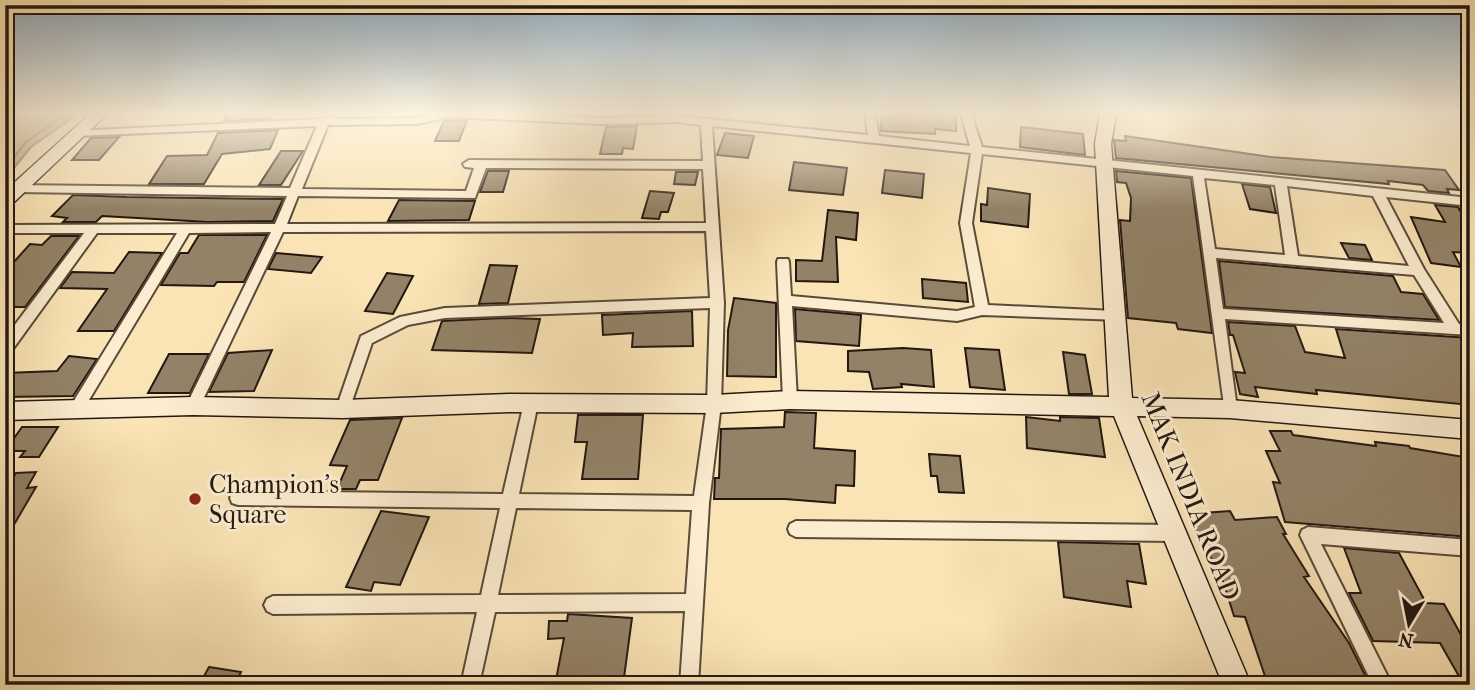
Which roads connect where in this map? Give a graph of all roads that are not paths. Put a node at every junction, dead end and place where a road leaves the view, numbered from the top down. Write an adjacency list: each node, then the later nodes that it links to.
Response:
1 (61, 146): 14 (street)
2 (314, 146): 12 (street)
3 (708, 146): 9 (street)
4 (941, 146): 7 (street)
5 (976, 146): 7 (street)
6 (1103, 146): 8 (street, MAK INDIA ROAD)
7 (977, 150): 8 (street); 27 (street)
8 (1104, 164): 10 (street); 29 (street, MAK INDIA ROAD)
9 (709, 165): 12 (street); 16 (street)
10 (1198, 173): 11 (street); 21 (street)
11 (1281, 183): 13 (street); 22 (street)
12 (294, 192): 14 (street); 17 (street)
13 (1378, 193): 15 (street); 24 (street)
14 (11, 194)
15 (1470, 202)
16 (712, 227): 17 (street); 26 (street)
17 (279, 228): 20 (street); 36 (street)
18 (5, 229): 19 (street)
19 (93, 229): 20 (street); 32 (street)
20 (185, 229): 41 (street)
21 (1209, 253): 22 (street); 28 (street)
22 (1292, 258): 24 (street)
23 (783, 262): 25 (street)
24 (1418, 271): 30 (street)
25 (785, 300): 27 (street); 33 (street)
26 (717, 303): 35 (street); 38 (street)
27 (982, 310): 29 (street)
28 (1219, 314): 30 (street); 39 (street)
29 (1115, 316): 37 (street, MAK INDIA ROAD)
30 (1455, 329): 31 (street)
31 (1470, 330)
32 (5, 349)
33 (790, 400): 35 (street); 37 (street)
34 (531, 404): 35 (street); 38 (street); 44 (street)
35 (714, 404): 45 (street)
36 (193, 406): 38 (street); 41 (street)
37 (1121, 406): 39 (street); 47 (street, MAK INDIA ROAD)
38 (343, 409)
39 (1230, 409): 42 (street)
40 (5, 411): 41 (street)
41 (75, 411)
42 (1470, 430)
43 (238, 498): 44 (street)
44 (510, 502): 45 (street); 50 (street)
45 (701, 503): 49 (street)
46 (796, 529): 47 (street)
47 (1174, 533): 54 (street, MAK INDIA ROAD)
48 (1470, 548): 55 (street)
49 (694, 602): 50 (street); 53 (street)
50 (488, 605): 51 (street); 52 (street)
51 (273, 606)
52 (470, 685)
53 (689, 685)
54 (1237, 685)
55 (1383, 685)

